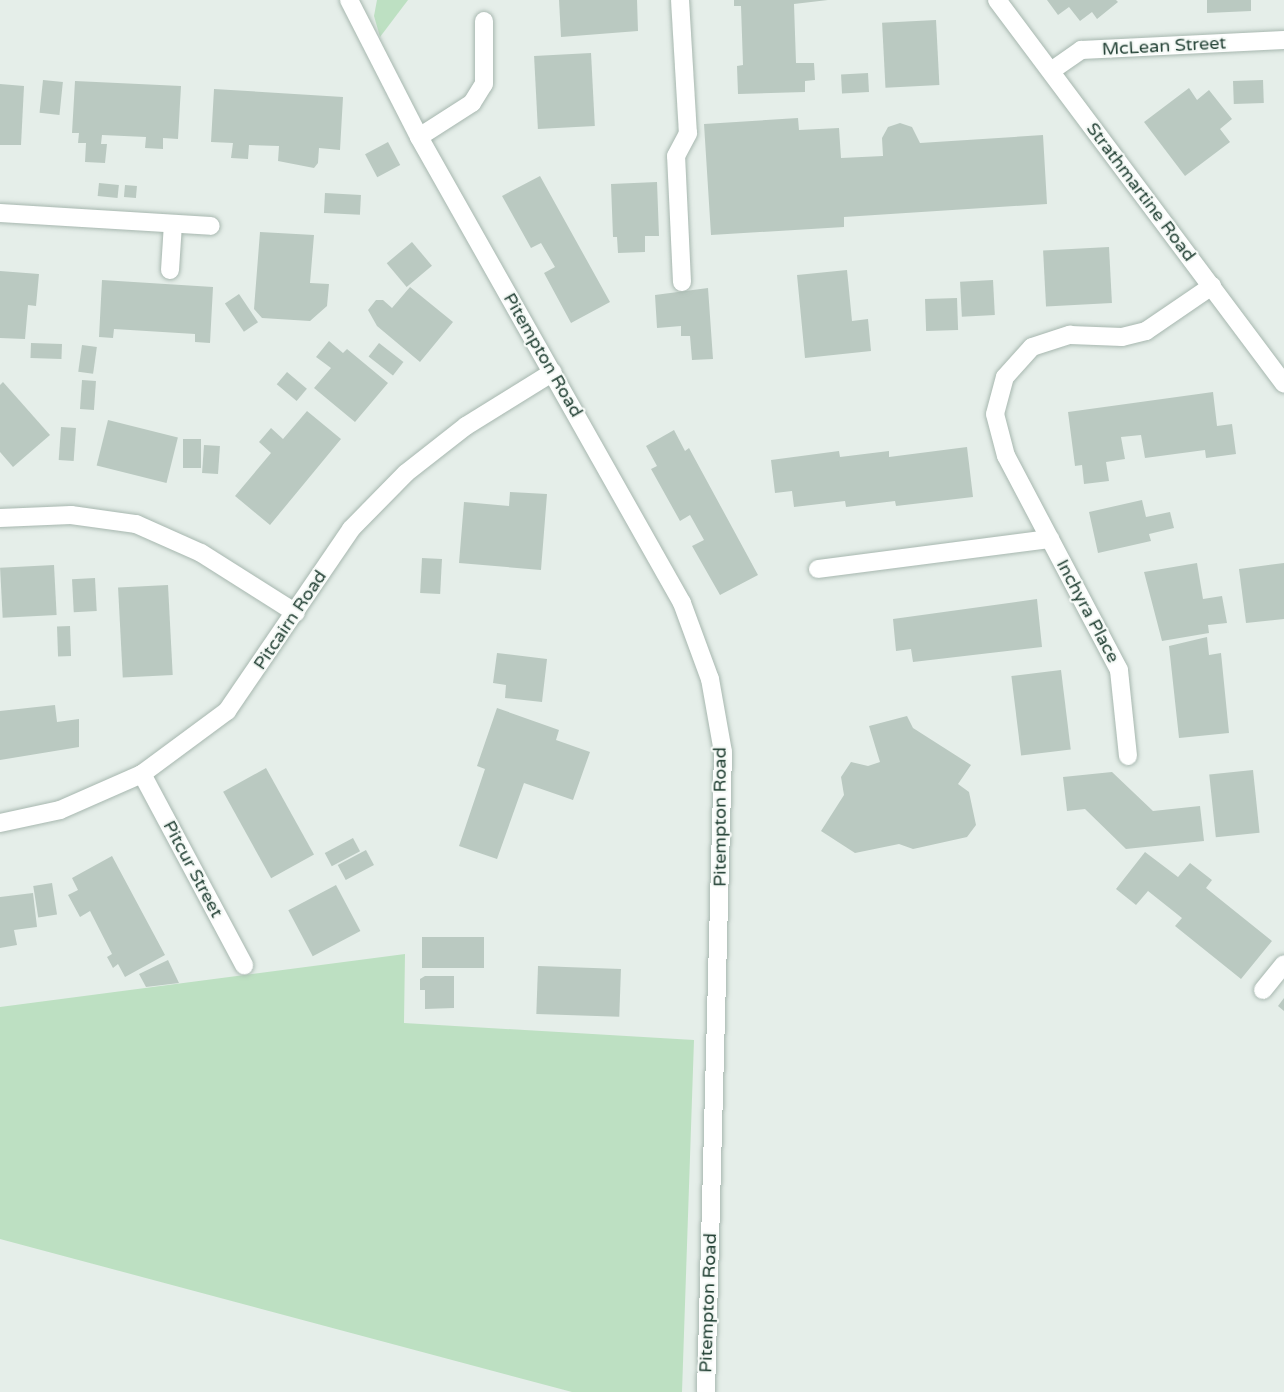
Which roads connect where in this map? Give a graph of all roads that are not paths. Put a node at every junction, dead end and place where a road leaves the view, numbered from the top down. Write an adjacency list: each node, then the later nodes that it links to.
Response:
1 (349, 0): 7 (street, Pitempton Road)
2 (680, 0): 12 (street)
3 (997, 0): 6 (street, Strathmartine Road)
4 (484, 21): 7 (street)
5 (1284, 40): 6 (street, McLean Street)
6 (1051, 71): 13 (street, Strathmartine Road)
7 (419, 138): 14 (street, Pitempton Road)
8 (0, 213): 9 (street)
9 (173, 224): 10 (street); 11 (street)
10 (211, 226)
11 (170, 270)
12 (682, 282)
13 (1212, 286): 15 (street, Strathmartine Road); 17 (street, Inchyra Place)
14 (553, 372): 19 (street, Pitcairn Road); 26 (street, Pitempton Road)
15 (1284, 384)
16 (0, 518): 19 (street)
17 (1050, 539): 18 (street, Inchyra Place); 20 (street, Inchyra Place)
18 (818, 569)
19 (296, 613): 21 (street, Pitcairn Road)
20 (1128, 756)
21 (142, 774): 22 (street, Pitcairn Road); 24 (street, Pitcur Street)
22 (0, 823)
23 (1284, 964): 25 (street)
24 (244, 965)
25 (1263, 990)
26 (706, 1392)

